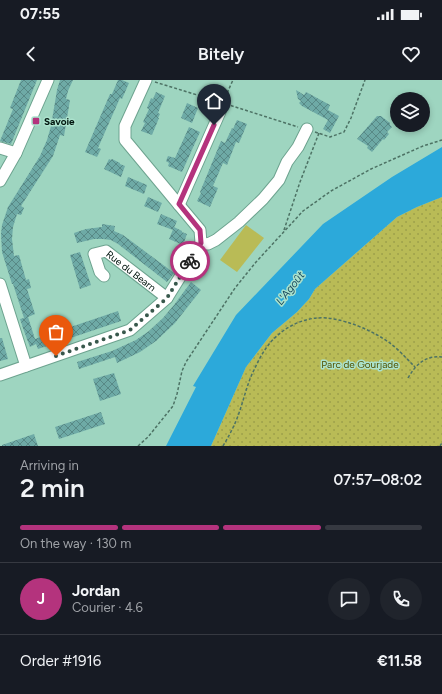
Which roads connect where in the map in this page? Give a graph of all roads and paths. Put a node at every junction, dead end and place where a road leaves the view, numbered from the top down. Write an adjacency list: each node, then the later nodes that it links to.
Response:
1 (48, 80): 12 (street)
2 (233, 80): 5 (path)
3 (365, 80): 7 (path)
4 (150, 81): 5 (path); 14 (street)
5 (222, 107): 6 (path); 14 (street)
6 (271, 118)
7 (351, 118)
8 (307, 129): 16 (street)
9 (319, 133): 15 (path)
10 (442, 140): 15 (path)
11 (0, 148): 12 (street)
12 (16, 153): 13 (street)
13 (0, 181)
14 (179, 204): 16 (street)
15 (284, 231): 26 (path)
16 (201, 243): 19 (street)
17 (104, 276): 19 (street, Rue du Bearn)
18 (0, 284): 21 (street)
19 (167, 298): 21 (street)
20 (442, 357): 22 (path)
21 (26, 366): 23 (street)
22 (415, 367): 24 (path); 27 (path)
23 (0, 375)
24 (408, 378)
25 (442, 443): 28 (path)
26 (138, 446)
27 (223, 446)
28 (440, 446)

